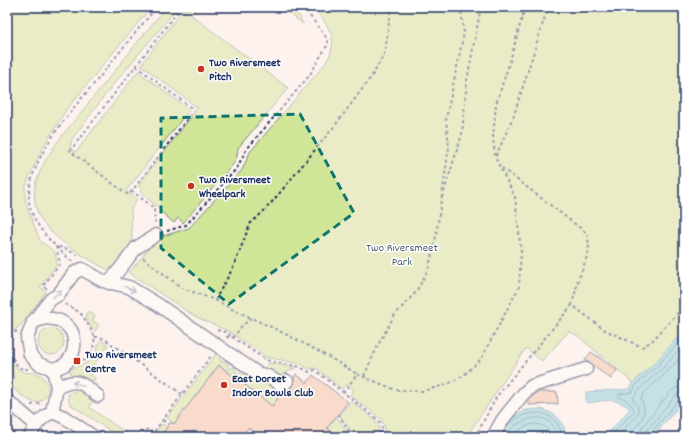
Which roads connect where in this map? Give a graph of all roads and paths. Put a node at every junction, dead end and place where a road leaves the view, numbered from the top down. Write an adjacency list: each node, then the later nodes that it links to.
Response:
1 (157, 7): 15 (path)
2 (184, 7): 9 (path)
3 (303, 7): 14 (path)
4 (391, 7): 20 (path)
5 (459, 7): 13 (path)
6 (481, 7): 13 (path)
7 (525, 7): 10 (path)
8 (548, 7): 10 (path)
9 (136, 66): 12 (path); 12 (path)
10 (495, 157): 11 (path)
11 (501, 168): 21 (path); 33 (path)
12 (132, 191): 14 (path)
13 (440, 203): 33 (path)
14 (156, 235): 16 (street)
15 (56, 246): 17 (path); 19 (path)
16 (134, 251): 18 (street); 20 (path)
17 (82, 269): 18 (street); 24 (street, one-way to 17)
18 (109, 283): 27 (street, one-way to 27)
19 (50, 292)
20 (215, 300): 23 (path)
21 (572, 305): 22 (path); 52 (path)
22 (684, 306)
23 (251, 318): 26 (path); 32 (path)
24 (33, 322): 31 (street); 31 (street)
25 (95, 337): 37 (path)
26 (233, 338): 27 (path); 36 (path)
27 (224, 339): 34 (street); 37 (path)
28 (7, 342): 29 (path)
29 (32, 369)
30 (586, 369): 53 (street)
31 (52, 370): 35 (street)
32 (357, 374): 33 (path); 36 (path)
33 (364, 376)
34 (287, 381)
35 (57, 387): 38 (street, one-way to 35); 41 (street)
36 (343, 393): 51 (path)
37 (182, 394): 44 (path)
38 (98, 396)
39 (46, 399): 42 (path)
40 (7, 400): 42 (street)
41 (52, 412): 45 (street); 48 (street)
42 (24, 414): 45 (street)
43 (338, 414): 50 (path)
44 (163, 420): 46 (path); 49 (path)
45 (36, 424): 47 (street)
46 (169, 425)
47 (30, 437)
48 (94, 437)
49 (135, 437)
50 (353, 437)
51 (378, 437)
52 (475, 437)
53 (493, 437)

